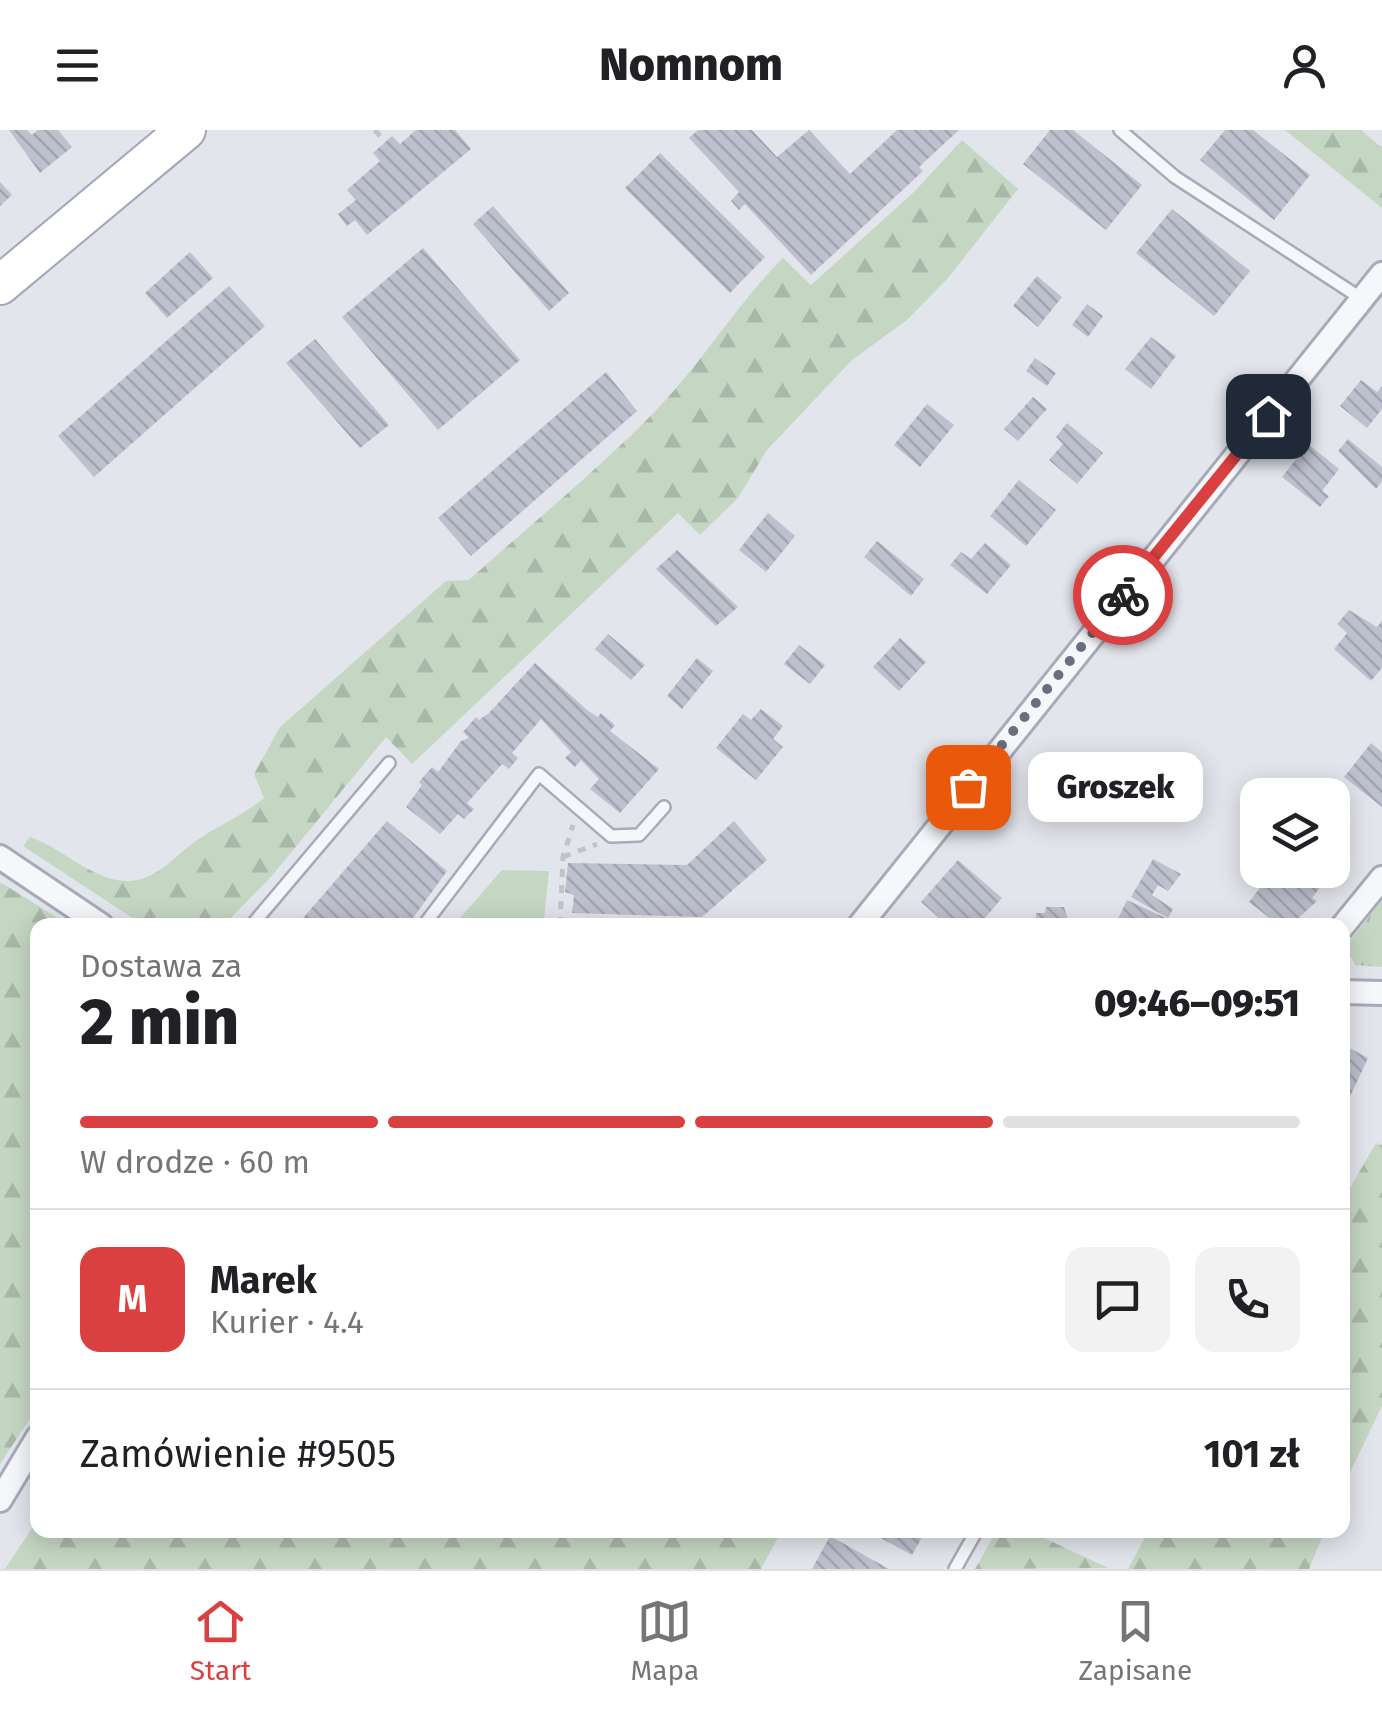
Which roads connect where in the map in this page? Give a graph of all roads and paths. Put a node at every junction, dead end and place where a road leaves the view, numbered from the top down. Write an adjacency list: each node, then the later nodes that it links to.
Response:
1 (186, 130): 6 (main road)
2 (375, 130): 4 (path)
3 (1120, 130): 7 (lane)
4 (385, 142)
5 (1382, 274): 7 (street)
6 (0, 284)
7 (1362, 299): 19 (street)
8 (389, 762): 16 (lane)
9 (664, 808): 11 (lane)
10 (583, 811): 11 (lane); 13 (path); 17 (lane)
11 (608, 833): 13 (path)
12 (0, 857): 15 (street)
13 (562, 858): 18 (path)
14 (1382, 878): 20 (street)
15 (91, 918)
16 (258, 918)
17 (429, 918)
18 (560, 918)
19 (866, 918)
20 (1349, 918)
21 (1350, 992): 22 (street)
22 (1382, 992)
23 (30, 1450): 24 (street)
24 (0, 1500)
25 (972, 1538): 26 (lane)
26 (955, 1569)

